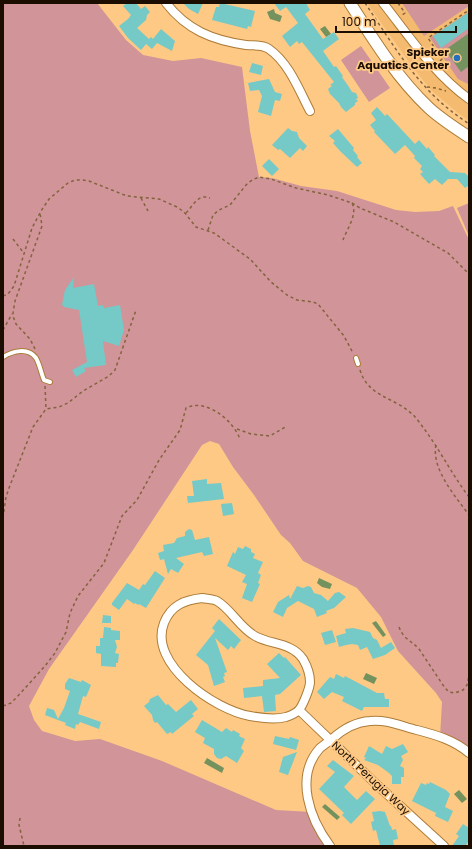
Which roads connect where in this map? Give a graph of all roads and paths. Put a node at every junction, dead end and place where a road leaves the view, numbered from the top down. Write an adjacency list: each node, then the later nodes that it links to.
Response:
1 (166, 3): 12 (street)
2 (350, 3): 14 (main road)
3 (365, 3): 9 (path)
4 (383, 3): 11 (street)
5 (398, 3): 7 (path)
6 (469, 10): 8 (path)
7 (401, 16)
8 (438, 62)
9 (427, 87): 10 (path); 13 (path)
10 (436, 88)
11 (468, 96)
12 (310, 111)
13 (469, 124)
14 (469, 137)
15 (141, 198): 18 (path); 19 (path); 20 (path)
16 (210, 198): 20 (path)
17 (349, 201): 21 (path); 23 (path); 25 (path)
18 (148, 211)
19 (40, 214): 24 (path); 28 (path)
20 (186, 214): 21 (path)
21 (208, 230): 32 (path)
22 (13, 239): 24 (path)
23 (343, 240)
24 (24, 252): 26 (path)
25 (469, 274)
26 (3, 296)
27 (136, 310): 36 (path)
28 (13, 313): 29 (path); 30 (path)
29 (3, 330)
30 (32, 355): 31 (lane); 34 (lane)
31 (3, 357)
32 (356, 358): 33 (lane)
33 (358, 364): 40 (path)
34 (44, 380): 35 (lane); 36 (path)
35 (50, 382)
36 (46, 409): 43 (path)
37 (287, 426): 38 (path)
38 (235, 429): 39 (path); 46 (path)
39 (240, 438)
40 (436, 445): 41 (path); 42 (path)
41 (469, 497)
42 (469, 515)
43 (3, 518)
44 (399, 627): 45 (path)
45 (469, 676)
46 (3, 706)
47 (299, 710): 47 (street); 48 (street, North Perugia Way)
48 (330, 740): 49 (street); 52 (street); 53 (street, North Perugia Way)
49 (469, 753)
50 (20, 818): 51 (path)
51 (24, 846)
52 (330, 846)
53 (444, 846)

